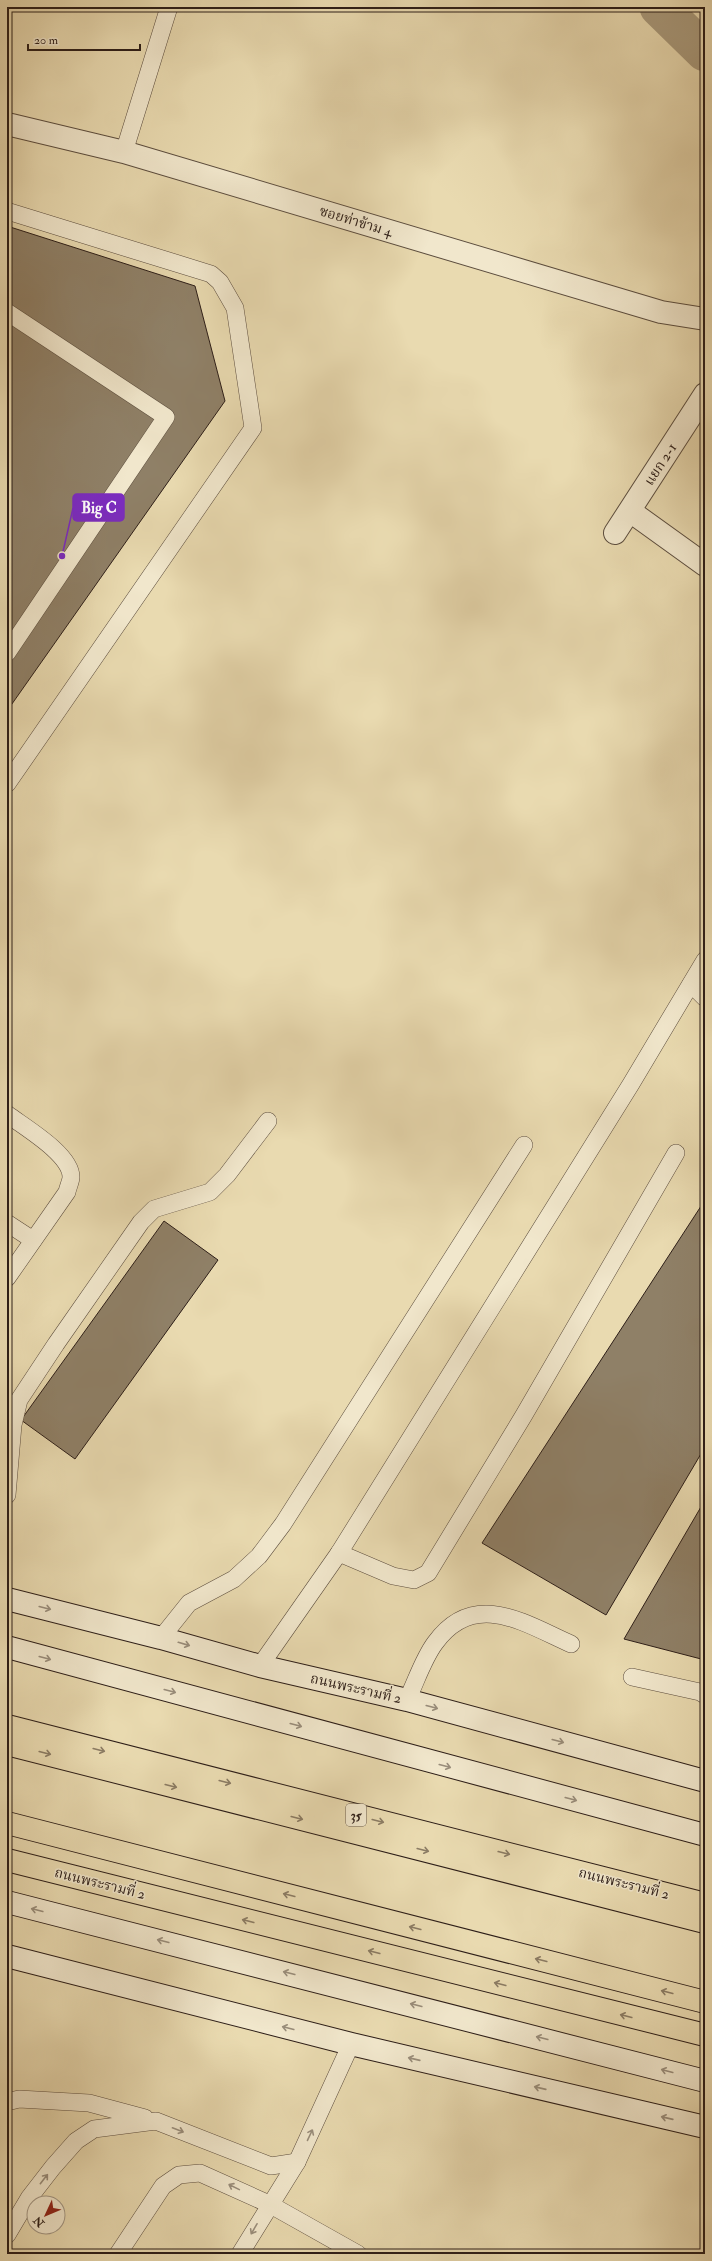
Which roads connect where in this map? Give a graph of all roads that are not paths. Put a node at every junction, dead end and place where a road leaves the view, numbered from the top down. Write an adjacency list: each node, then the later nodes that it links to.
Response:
1 (169, 7): 3 (lane)
2 (7, 124): 3 (main road, ซอยท่าข้าม 4)
3 (124, 152): 6 (main road, ซอยท่าข้าม 4)
4 (7, 211): 12 (lane)
5 (7, 312): 11 (lane)
6 (705, 319)
7 (705, 394): 8 (main road, แยก 2-1)
8 (630, 511): 9 (main road, แยก 2-1); 10 (main road)
9 (615, 533)
10 (705, 565)
11 (7, 653)
12 (7, 784)
13 (705, 960): 14 (lane)
14 (691, 984): 15 (lane); 24 (lane)
15 (705, 998)
16 (7, 1114): 21 (lane)
17 (268, 1120): 23 (lane)
18 (524, 1145): 26 (lane)
19 (676, 1153): 24 (lane)
20 (7, 1223): 21 (lane)
21 (33, 1240): 22 (lane)
22 (7, 1278)
23 (7, 1494)
24 (339, 1552): 29 (lane)
25 (7, 1599): 26 (main road, ถนนพระรามที่ 2, one-way to 26)
26 (162, 1638): 29 (main road, ถนนพระรามที่ 2, one-way to 29)
27 (571, 1644): 32 (lane)
28 (7, 1647): 37 (main road, one-way to 37)
29 (260, 1666): 32 (main road, ถนนพระรามที่ 2)
30 (632, 1677): 31 (lane)
31 (705, 1695)
32 (406, 1700): 35 (main road, ถนนพระรามที่ 2, one-way to 35)
33 (7, 1726): 40 (highway, ถนนพระรามที่ 2 / 35, one-way to 40)
34 (7, 1744): 41 (highway, one-way to 41)
35 (705, 1781)
36 (7, 1823): 43 (highway, one-way to 36)
37 (705, 1835)
38 (7, 1860): 44 (highway, ถนนพระรามที่ 2, one-way to 38)
39 (7, 1902): 46 (main road, one-way to 39)
40 (705, 1904)
41 (705, 1922)
42 (7, 1956): 45 (main road, one-way to 42)
43 (705, 2002)
44 (705, 2035)
45 (351, 2044): 49 (main road, one-way to 45); 50 (lane, one-way to 45)
46 (705, 2080)
47 (7, 2102): 48 (lane)
48 (156, 2121): 50 (lane, one-way to 50); 52 (lane, one-way to 48)
49 (705, 2127)
50 (297, 2162): 51 (lane)
51 (269, 2204): 53 (lane, one-way to 53); 54 (lane, one-way to 54); 55 (lane)
52 (7, 2235)
53 (118, 2254)
54 (240, 2254)
55 (358, 2254)

